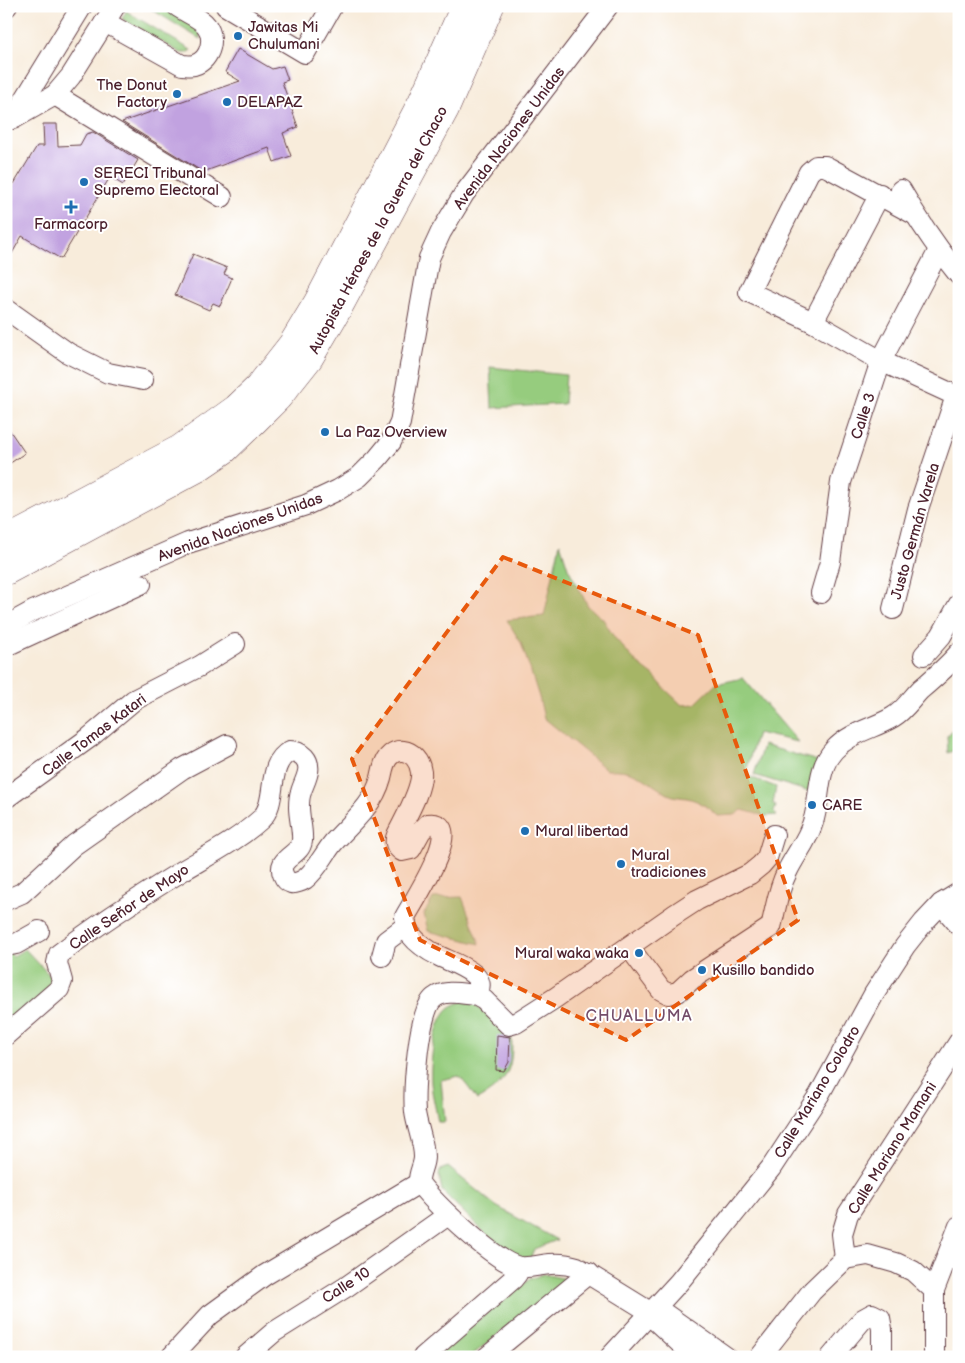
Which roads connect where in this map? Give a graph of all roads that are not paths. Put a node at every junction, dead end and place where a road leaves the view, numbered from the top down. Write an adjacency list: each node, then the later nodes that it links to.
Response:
1 (82, 6): 10 (street)
2 (177, 6): 8 (street)
3 (226, 6): 4 (street)
4 (332, 6)
5 (465, 6): 22 (highway, Autopista Héroes de la Guerra del Chaco)
6 (490, 6): 23 (highway, Autopista Héroes de la Guerra del Chaco)
7 (608, 6): 28 (street, Avenida Naciones Unidas)
8 (110, 14): 9 (street)
9 (55, 95): 10 (street); 13 (street)
10 (10, 124)
11 (900, 190): 14 (street)
12 (880, 194): 14 (street); 18 (street); 18 (street)
13 (222, 197)
14 (914, 214): 15 (street)
15 (939, 250): 16 (street); 19 (street, Calle 3)
16 (959, 275)
17 (6, 309): 20 (street)
18 (813, 322): 19 (street)
19 (881, 361): 21 (street); 25 (street, Calle 3)
20 (142, 380)
21 (957, 397): 27 (street, Justo Germán Varela)
22 (6, 541)
23 (6, 571)
24 (141, 584): 30 (street)
25 (821, 593)
26 (959, 604): 32 (street)
27 (893, 609)
28 (6, 626)
29 (235, 644): 34 (street, Calle Tomas Katari)
30 (6, 646)
31 (959, 653): 43 (street)
32 (924, 655)
33 (227, 745): 37 (street)
34 (6, 798)
35 (774, 835): 43 (street)
36 (959, 893): 38 (street, Calle Mariano Colodro)
37 (6, 900)
38 (941, 904): 39 (street); 55 (street, Calle Mariano Colodro)
39 (959, 925)
40 (406, 926): 44 (street); 45 (street); 46 (street, Calle Señor de Mayo)
41 (39, 930): 42 (street)
42 (6, 946)
43 (628, 947): 45 (street)
44 (382, 956)
45 (475, 994): 48 (street)
46 (6, 1035)
47 (959, 1042): 51 (street, Calle Mariano Mamani)
48 (419, 1183): 49 (street); 57 (street)
49 (448, 1214): 52 (street); 58 (street, Calle 10)
50 (958, 1232): 54 (street)
51 (846, 1259): 54 (street); 63 (street)
52 (518, 1267): 53 (street); 59 (street)
53 (589, 1273): 55 (street); 56 (street)
54 (934, 1290): 66 (street)
55 (650, 1312): 60 (street, Calle Mariano Colodro); 61 (street); 62 (street)
56 (489, 1356)
57 (171, 1357)
58 (245, 1357)
59 (423, 1357)
60 (610, 1357)
61 (695, 1357)
62 (726, 1357)
63 (760, 1357)
64 (831, 1357): 65 (street)
65 (882, 1357)
66 (934, 1357)

